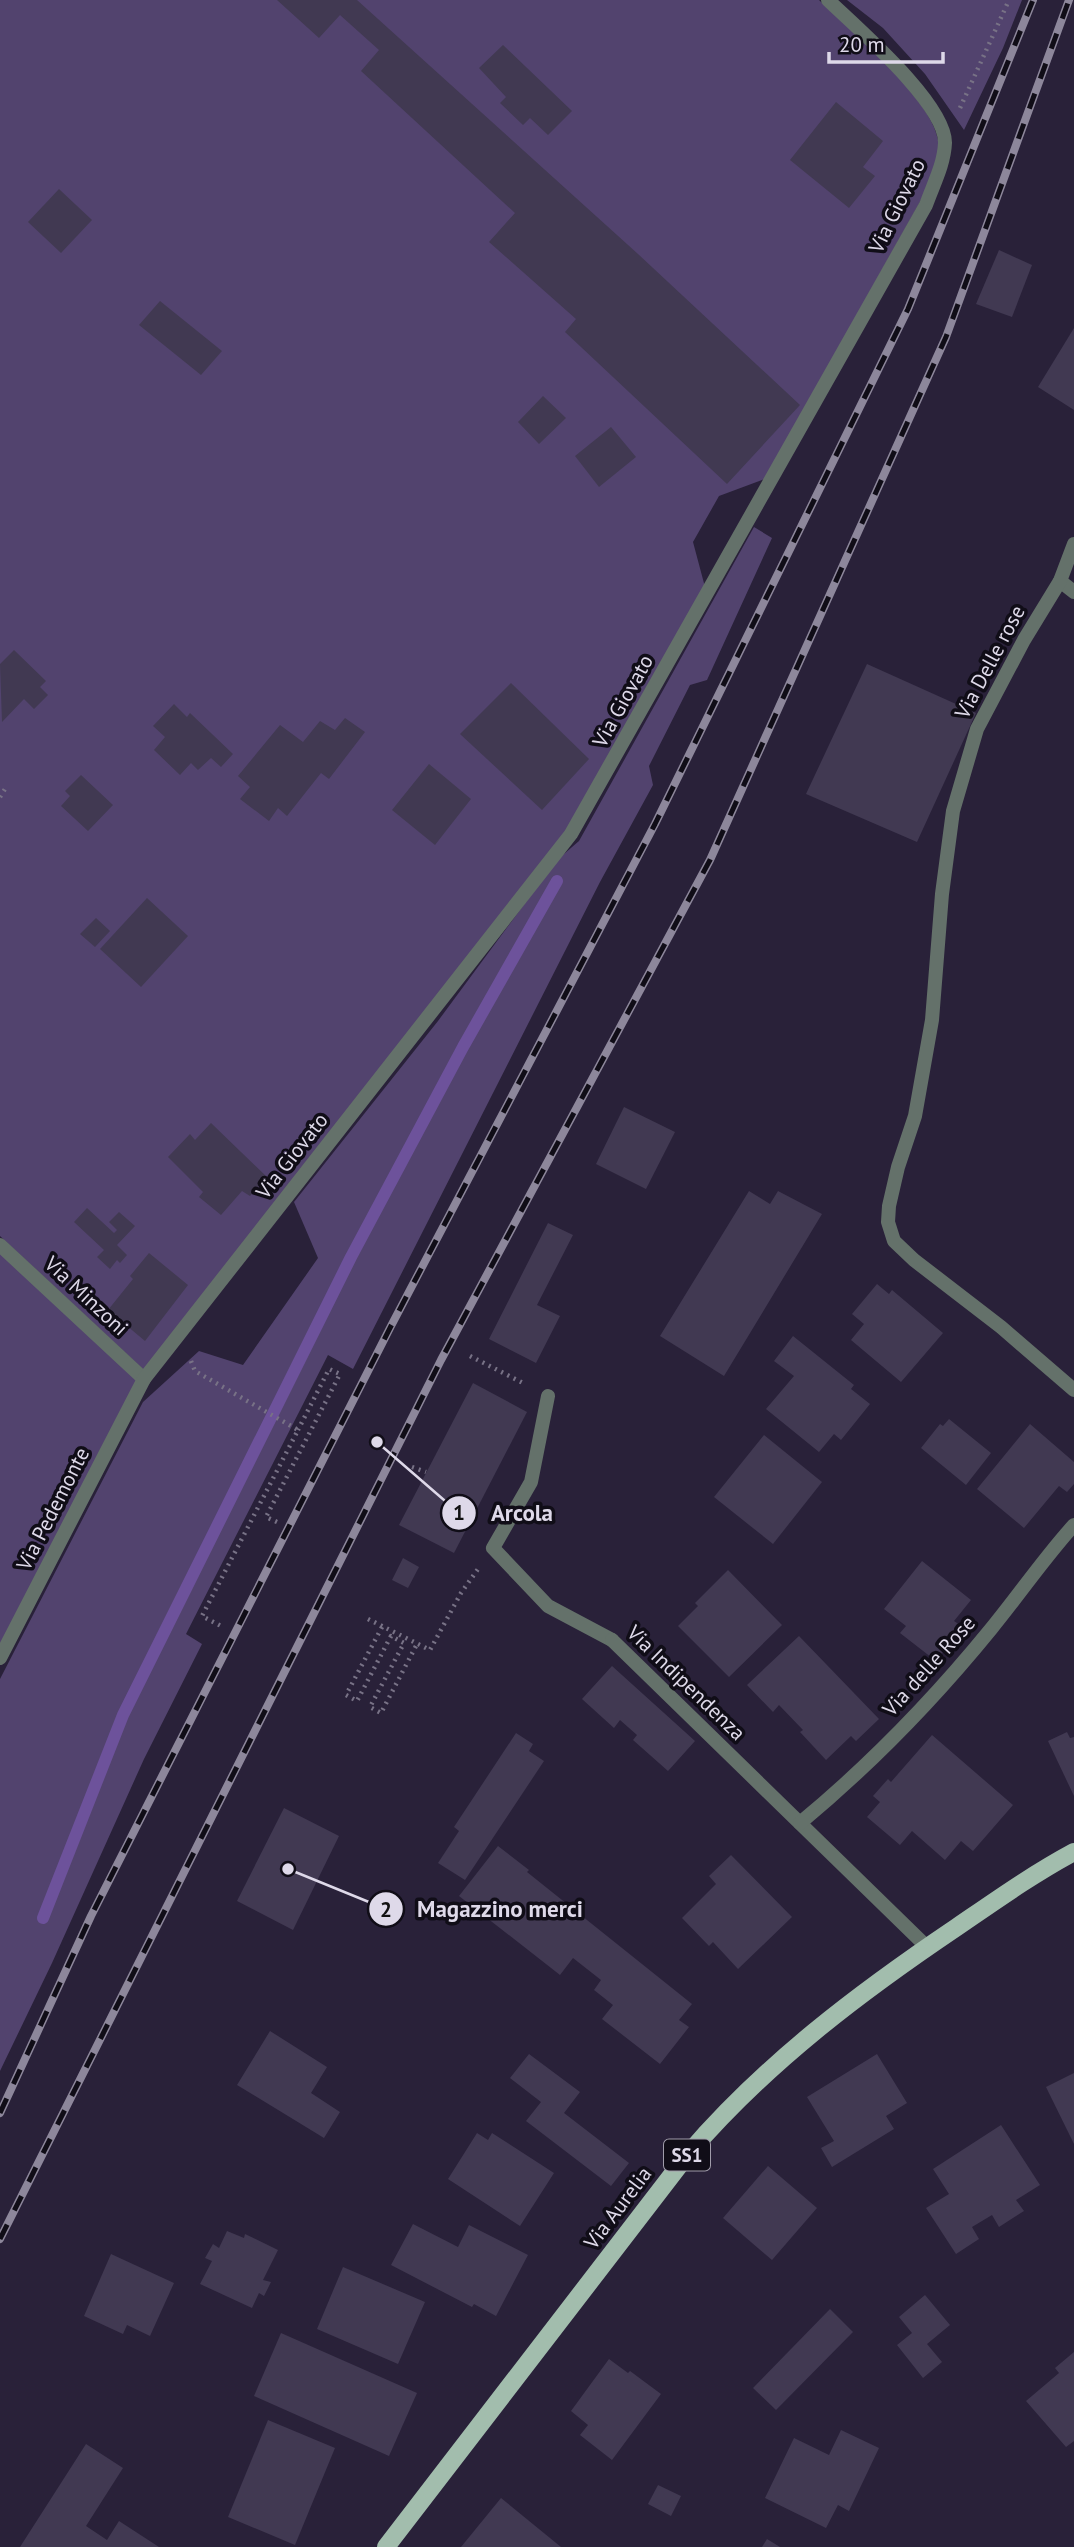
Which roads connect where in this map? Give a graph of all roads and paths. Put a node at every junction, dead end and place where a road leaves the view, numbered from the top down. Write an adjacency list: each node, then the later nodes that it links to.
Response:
1 (828, 0): 3 (street, Via Giovato)
2 (1009, 0): 3 (path)
3 (945, 141): 10 (street, Via Giovato)
4 (1074, 544): 5 (street, Via Delle rose)
5 (1060, 581): 6 (street); 13 (street, Via Delle rose)
6 (1074, 592)
7 (5, 789): 8 (path)
8 (0, 797)
9 (0, 1245): 12 (street, Via Minzoni)
10 (180, 1334): 12 (street, Via Giovato); 15 (path)
11 (470, 1356): 14 (path)
12 (144, 1379): 25 (street, Via Pedemonte)
13 (1074, 1390)
14 (548, 1396): 20 (street)
15 (298, 1430): 18 (path); 22 (path)
16 (412, 1467): 17 (path)
17 (426, 1472)
18 (276, 1522)
19 (1074, 1525): 26 (street, Via delle Rose)
20 (493, 1548): 24 (path); 26 (street, Via Indipendenza)
21 (368, 1619): 23 (path)
22 (223, 1627)
23 (382, 1627): 24 (path); 24 (path)
24 (417, 1644)
25 (0, 1658)
26 (800, 1823): 28 (street, Via Indipendenza)
27 (1074, 1852): 28 (main road, Via Aurelia / SS1)
28 (927, 1947): 29 (main road, Via Aurelia / SS1)
29 (386, 2547)

